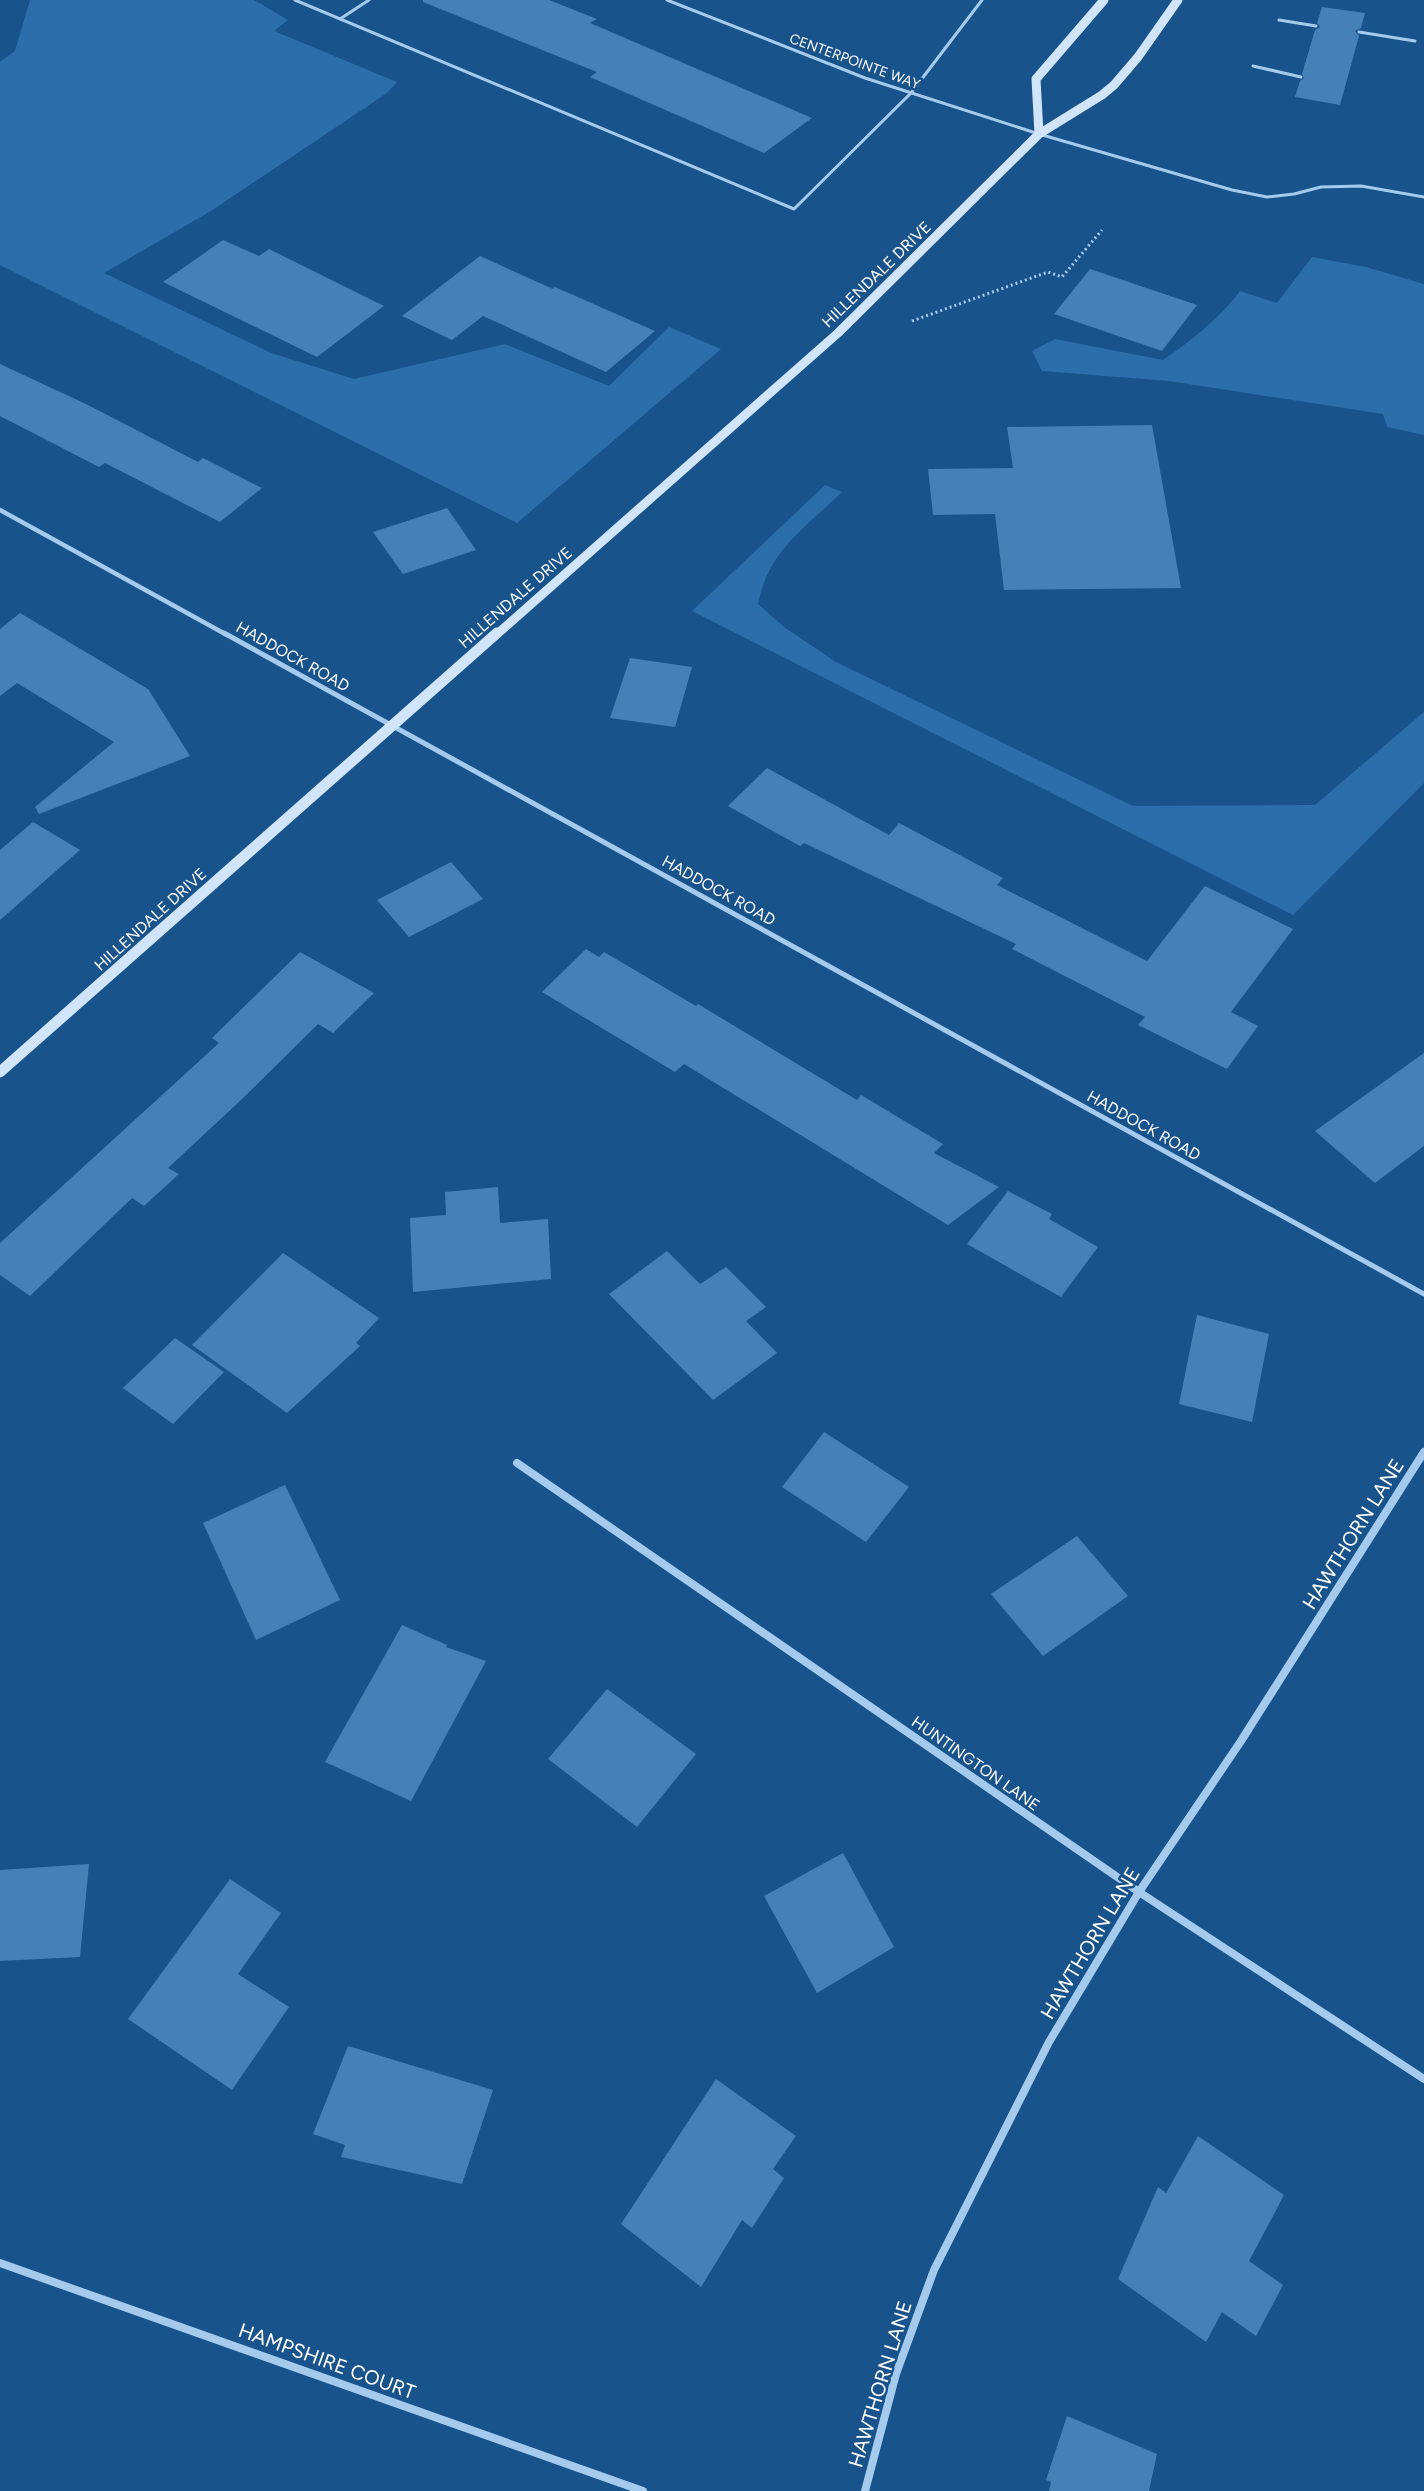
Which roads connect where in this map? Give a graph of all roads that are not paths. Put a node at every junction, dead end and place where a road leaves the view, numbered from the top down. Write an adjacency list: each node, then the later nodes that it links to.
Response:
1 (296, 0): 7 (lane)
2 (369, 0): 7 (lane)
3 (667, 0): 14 (lane, CENTERPOINTE WAY)
4 (981, 0): 14 (lane)
5 (1104, 0): 15 (main road)
6 (1178, 0): 15 (main road, HILLENDALE DRIVE)
7 (340, 19): 14 (lane)
8 (1279, 20): 9 (lane)
9 (1316, 26)
10 (1359, 32): 11 (lane)
11 (1415, 41)
12 (1253, 66): 13 (lane)
13 (1301, 77)
14 (911, 93): 15 (lane, CENTERPOINTE WAY)
15 (1039, 134): 16 (lane, CENTERPOINTE WAY); 18 (main road, HILLENDALE DRIVE)
16 (1424, 197)
17 (0, 510): 18 (street, HADDOCK ROAD)
18 (392, 725): 19 (main road, HILLENDALE DRIVE); 20 (street, HADDOCK ROAD)
19 (0, 1072)
20 (1424, 1294)
21 (1424, 1452): 23 (street, HAWTHORN LANE)
22 (517, 1463): 23 (street, HUNTINGTON LANE)
23 (1139, 1892): 24 (street, HUNTINGTON LANE); 27 (street, HAWTHORN LANE)
24 (1424, 2079)
25 (0, 2263): 26 (street, HAMPSHIRE COURT)
26 (643, 2491)
27 (865, 2491)

